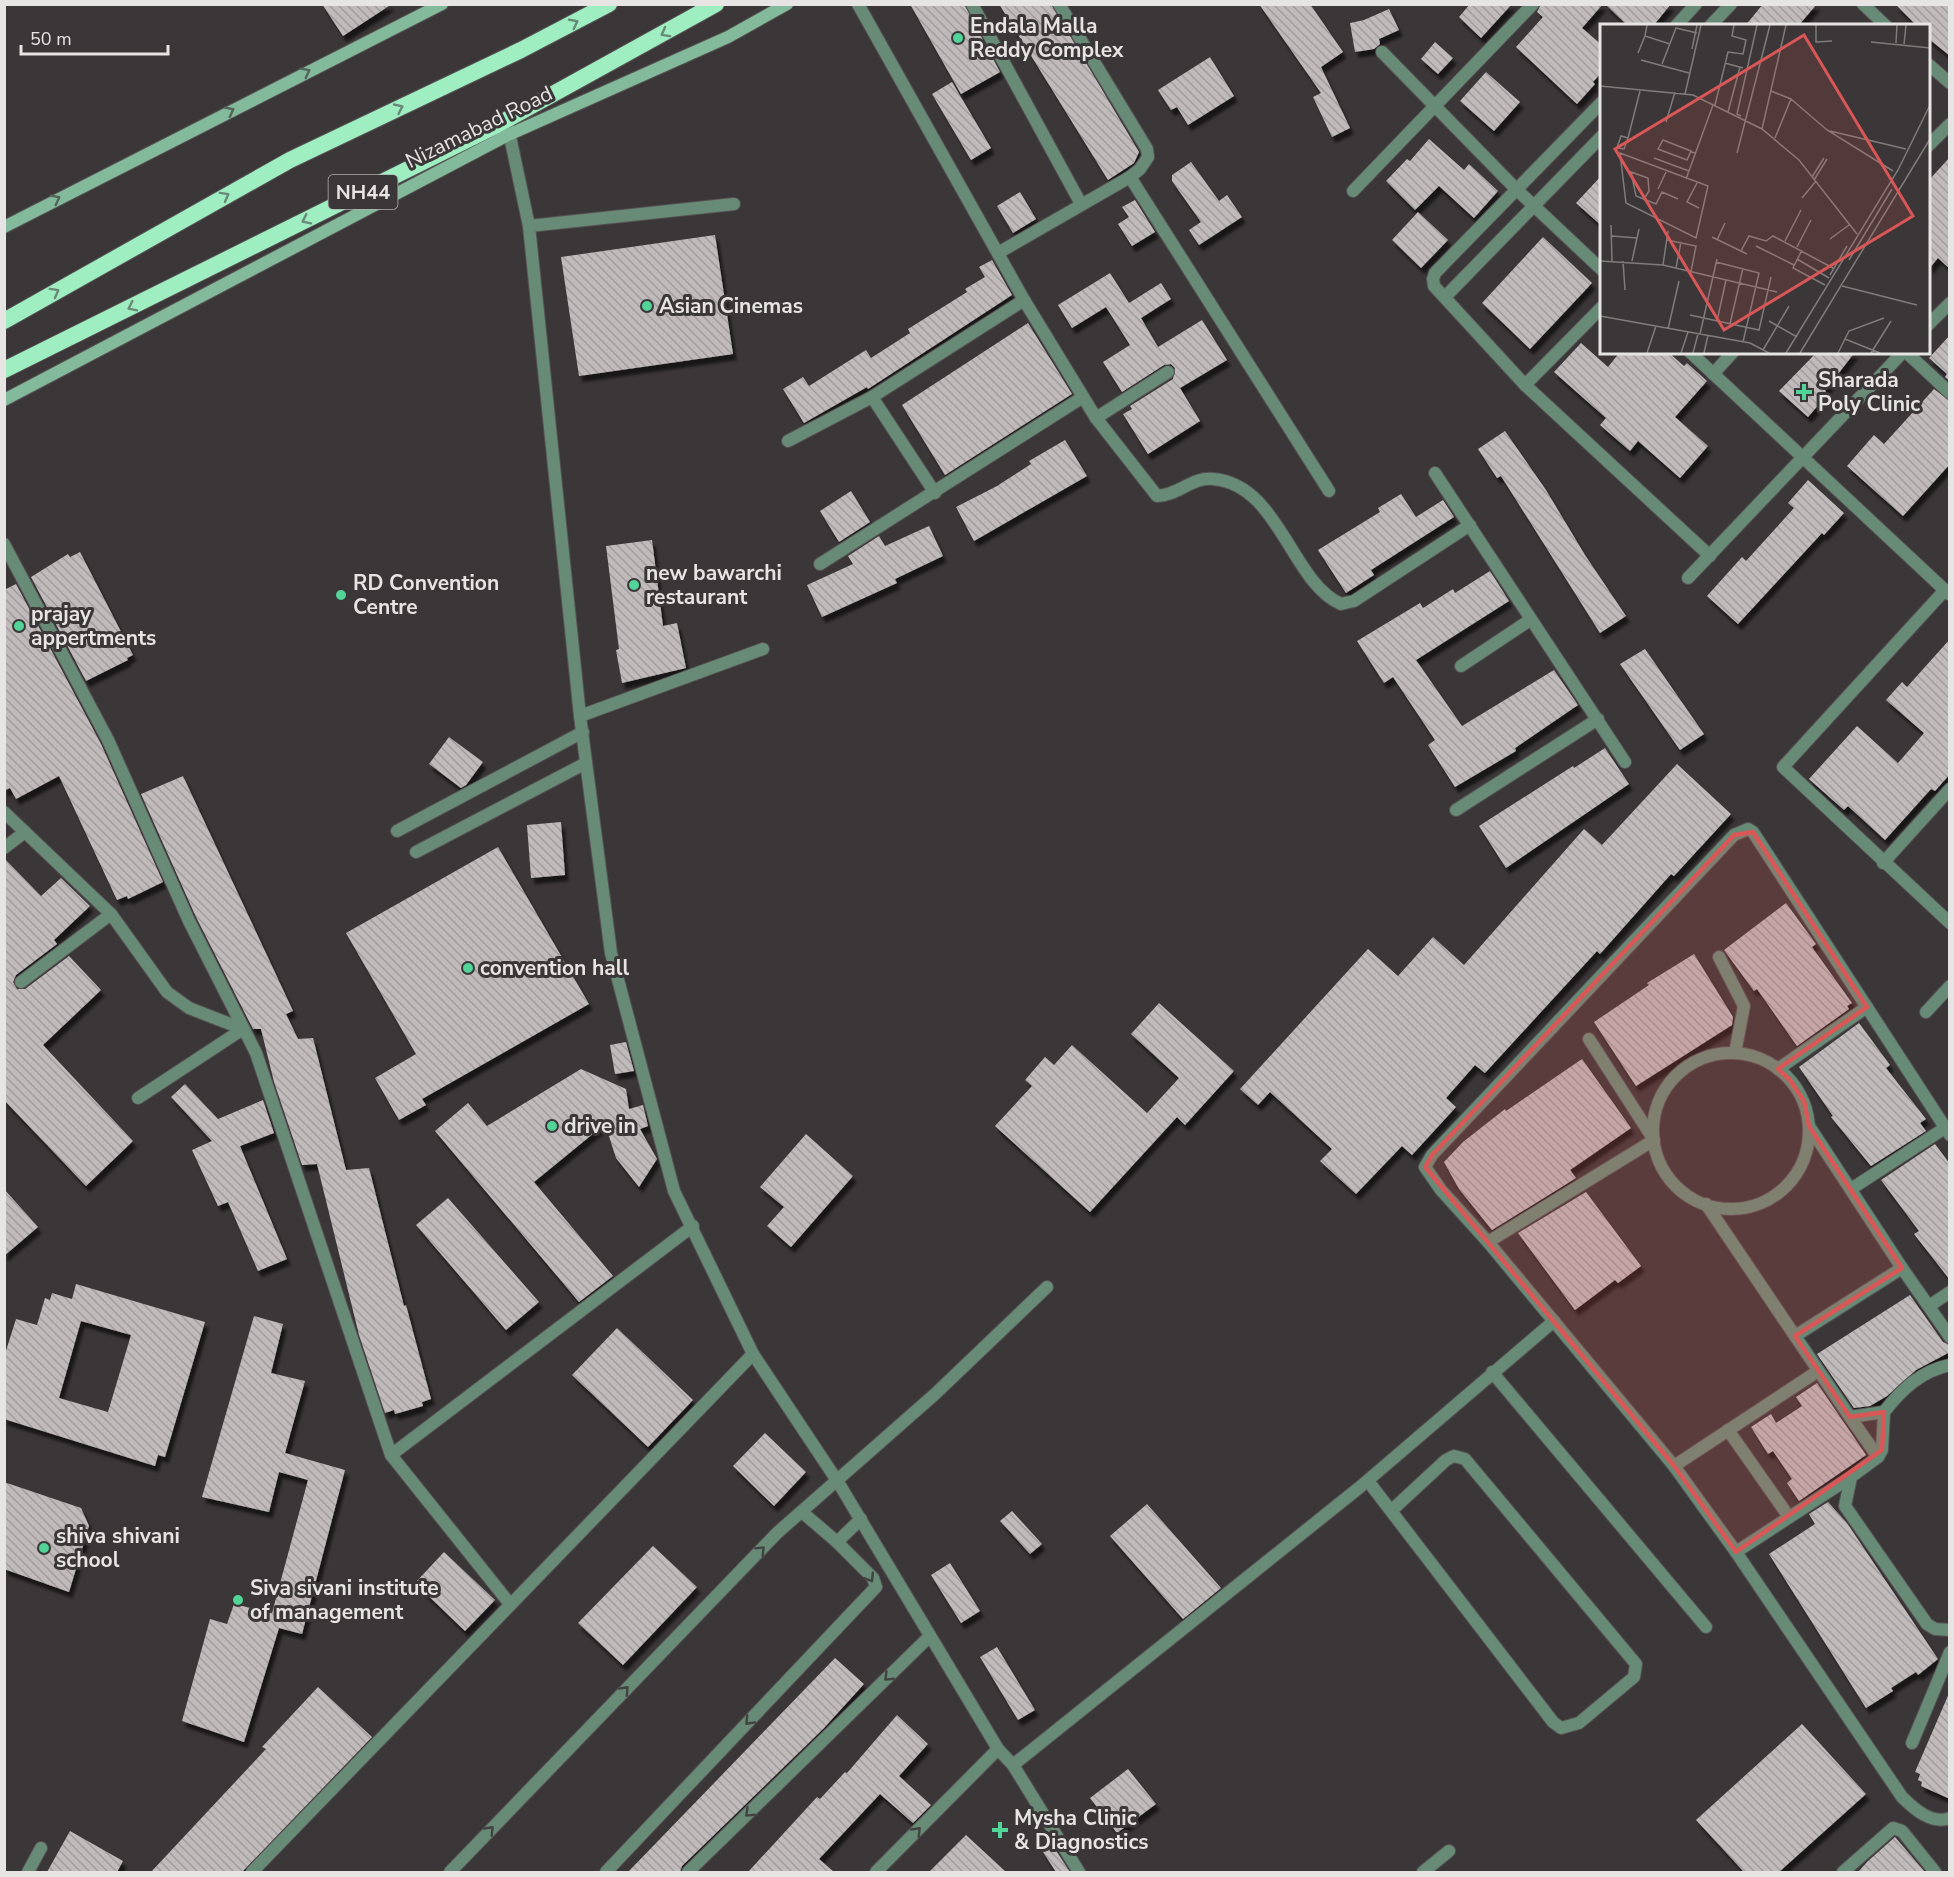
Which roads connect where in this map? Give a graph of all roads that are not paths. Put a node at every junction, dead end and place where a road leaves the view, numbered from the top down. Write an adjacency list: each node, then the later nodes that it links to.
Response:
1 (442, 4): 31 (main road, one-way to 1)
2 (609, 4): 38 (highway, NH44, one-way to 2)
3 (717, 4): 21 (highway, Nizamabad Road / NH44, one-way to 21)
4 (787, 4): 21 (main road, Nizamabad Road)
5 (858, 4): 32 (street)
6 (972, 4): 28 (street)
7 (1059, 4): 24 (street)
8 (1533, 4): 19 (street)
9 (1696, 4): 12 (street)
10 (1731, 4): 13 (street)
11 (1863, 4): 14 (street)
12 (1678, 24)
13 (1712, 24)
14 (1882, 24)
15 (1382, 52): 19 (street)
16 (1930, 65): 17 (street)
17 (1950, 84)
18 (1600, 104): 25 (street)
19 (1435, 107): 25 (street); 26 (street)
20 (1950, 124): 23 (street)
21 (508, 127): 30 (street); 44 (highway, Nizamabad Road / NH44, one-way to 44); 51 (main road, Nizamabad Road)
22 (1600, 138): 29 (street)
23 (1930, 145)
24 (1130, 177): 28 (street); 56 (street)
25 (1516, 190): 29 (street); 34 (street)
26 (1353, 191)
27 (734, 204): 30 (street)
28 (1081, 204): 32 (street)
29 (1533, 205): 33 (street); 34 (street)
30 (529, 226): 67 (street)
31 (4, 227)
32 (998, 252): 35 (street)
33 (1600, 268)
34 (1445, 297): 47 (street)
35 (1024, 300): 49 (street); 50 (street)
36 (1950, 303): 39 (street)
37 (1600, 309): 47 (street)
38 (4, 321)
39 (1930, 324)
40 (1692, 354): 46 (street)
41 (1731, 354): 46 (street)
42 (1902, 354): 54 (street)
43 (1906, 354): 48 (street)
44 (4, 370)
45 (1167, 372): 52 (street)
46 (1713, 374): 54 (street)
47 (1525, 385): 60 (street)
48 (1950, 393)
49 (1083, 397): 52 (street); 57 (street)
50 (872, 398): 53 (street); 57 (street)
51 (4, 400)
52 (1096, 418): 58 (street)
53 (788, 441)
54 (1802, 459): 60 (street); 63 (street)
55 (1435, 473): 58 (street)
56 (1329, 491)
57 (935, 493): 61 (street)
58 (1470, 525): 64 (street)
59 (4, 544): 87 (street)
60 (1710, 556): 62 (street)
61 (820, 564)
62 (1688, 578)
63 (1947, 593): 79 (street)
64 (1530, 620): 66 (street); 68 (street)
65 (763, 649): 67 (street)
66 (1461, 666)
67 (580, 716): 69 (street)
68 (1598, 719): 70 (street); 73 (street)
69 (583, 732): 71 (street); 75 (street)
70 (1625, 762)
71 (586, 763): 78 (street); 97 (street)
72 (1950, 789): 79 (street)
73 (1456, 810)
74 (4, 812): 76 (street)
75 (397, 831)
76 (25, 832): 77 (street); 80 (street)
77 (4, 848)
78 (416, 852)
79 (1883, 863): 81 (street)
80 (111, 914): 83 (street); 87 (street)
81 (1950, 923)
82 (1719, 957): 89 (street)
83 (21, 982)
84 (1950, 986): 86 (street)
85 (1867, 1006): 90 (street); 93 (street); 98 (street)
86 (1926, 1012)
87 (243, 1029): 91 (street); 113 (street)
88 (1589, 1039): 94 (street)
89 (1735, 1053): 90 (street); 94 (street)
90 (1778, 1069): 92 (street)
91 (138, 1098)
92 (1809, 1126): 95 (street); 96 (street)
93 (1947, 1131): 95 (street)
94 (1654, 1140): 96 (street); 98 (street)
95 (1851, 1189): 99 (street)
96 (1706, 1204): 104 (street)
97 (693, 1226): 106 (street); 113 (street)
98 (1488, 1242): 103 (street)
99 (1902, 1268): 102 (street); 104 (street)
100 (1047, 1287): 118 (street)
101 (1950, 1292): 102 (street)
102 (1929, 1306): 105 (street)
103 (1554, 1321): 109 (street); 115 (street)
104 (1795, 1336): 108 (street)
105 (1950, 1337)
106 (753, 1354): 118 (street); 125 (street)
107 (1950, 1365): 110 (street)
108 (1818, 1371): 111 (street); 112 (street)
109 (1492, 1372): 117 (street); 126 (street)
110 (1884, 1412): 111 (street); 114 (street)
111 (1850, 1417): 114 (street)
112 (1728, 1431): 115 (street); 121 (street)
113 (391, 1455): 125 (street)
114 (1878, 1457): 116 (street)
115 (1674, 1467): 124 (street)
116 (1851, 1477): 121 (street); 127 (street)
117 (1368, 1481): 120 (street); 132 (street)
118 (838, 1482): 119 (street); 122 (street)
119 (802, 1512): 123 (street); 138 (street, one-way to 119)
120 (1391, 1512): 120 (street)
121 (1790, 1517): 124 (street)
122 (861, 1520): 123 (street); 128 (street)
123 (837, 1542): 139 (street, one-way to 139)
124 (1736, 1552): 133 (street)
125 (510, 1604): 137 (street)
126 (1706, 1627)
127 (1950, 1630)
128 (930, 1636): 131 (street); 140 (street, one-way to 140)
129 (1950, 1652): 130 (street)
130 (1912, 1743)
131 (998, 1749): 132 (street); 141 (street, one-way to 131)
132 (1013, 1765): 142 (street)
133 (1950, 1818)
134 (41, 1848): 136 (street)
135 (1449, 1851): 143 (street)
136 (28, 1872)
137 (252, 1872)
138 (450, 1872)
139 (606, 1872)
140 (688, 1872)
141 (876, 1872)
142 (1079, 1872)
143 (1423, 1872)
144 (1843, 1872): 145 (street)
145 (1935, 1872)

